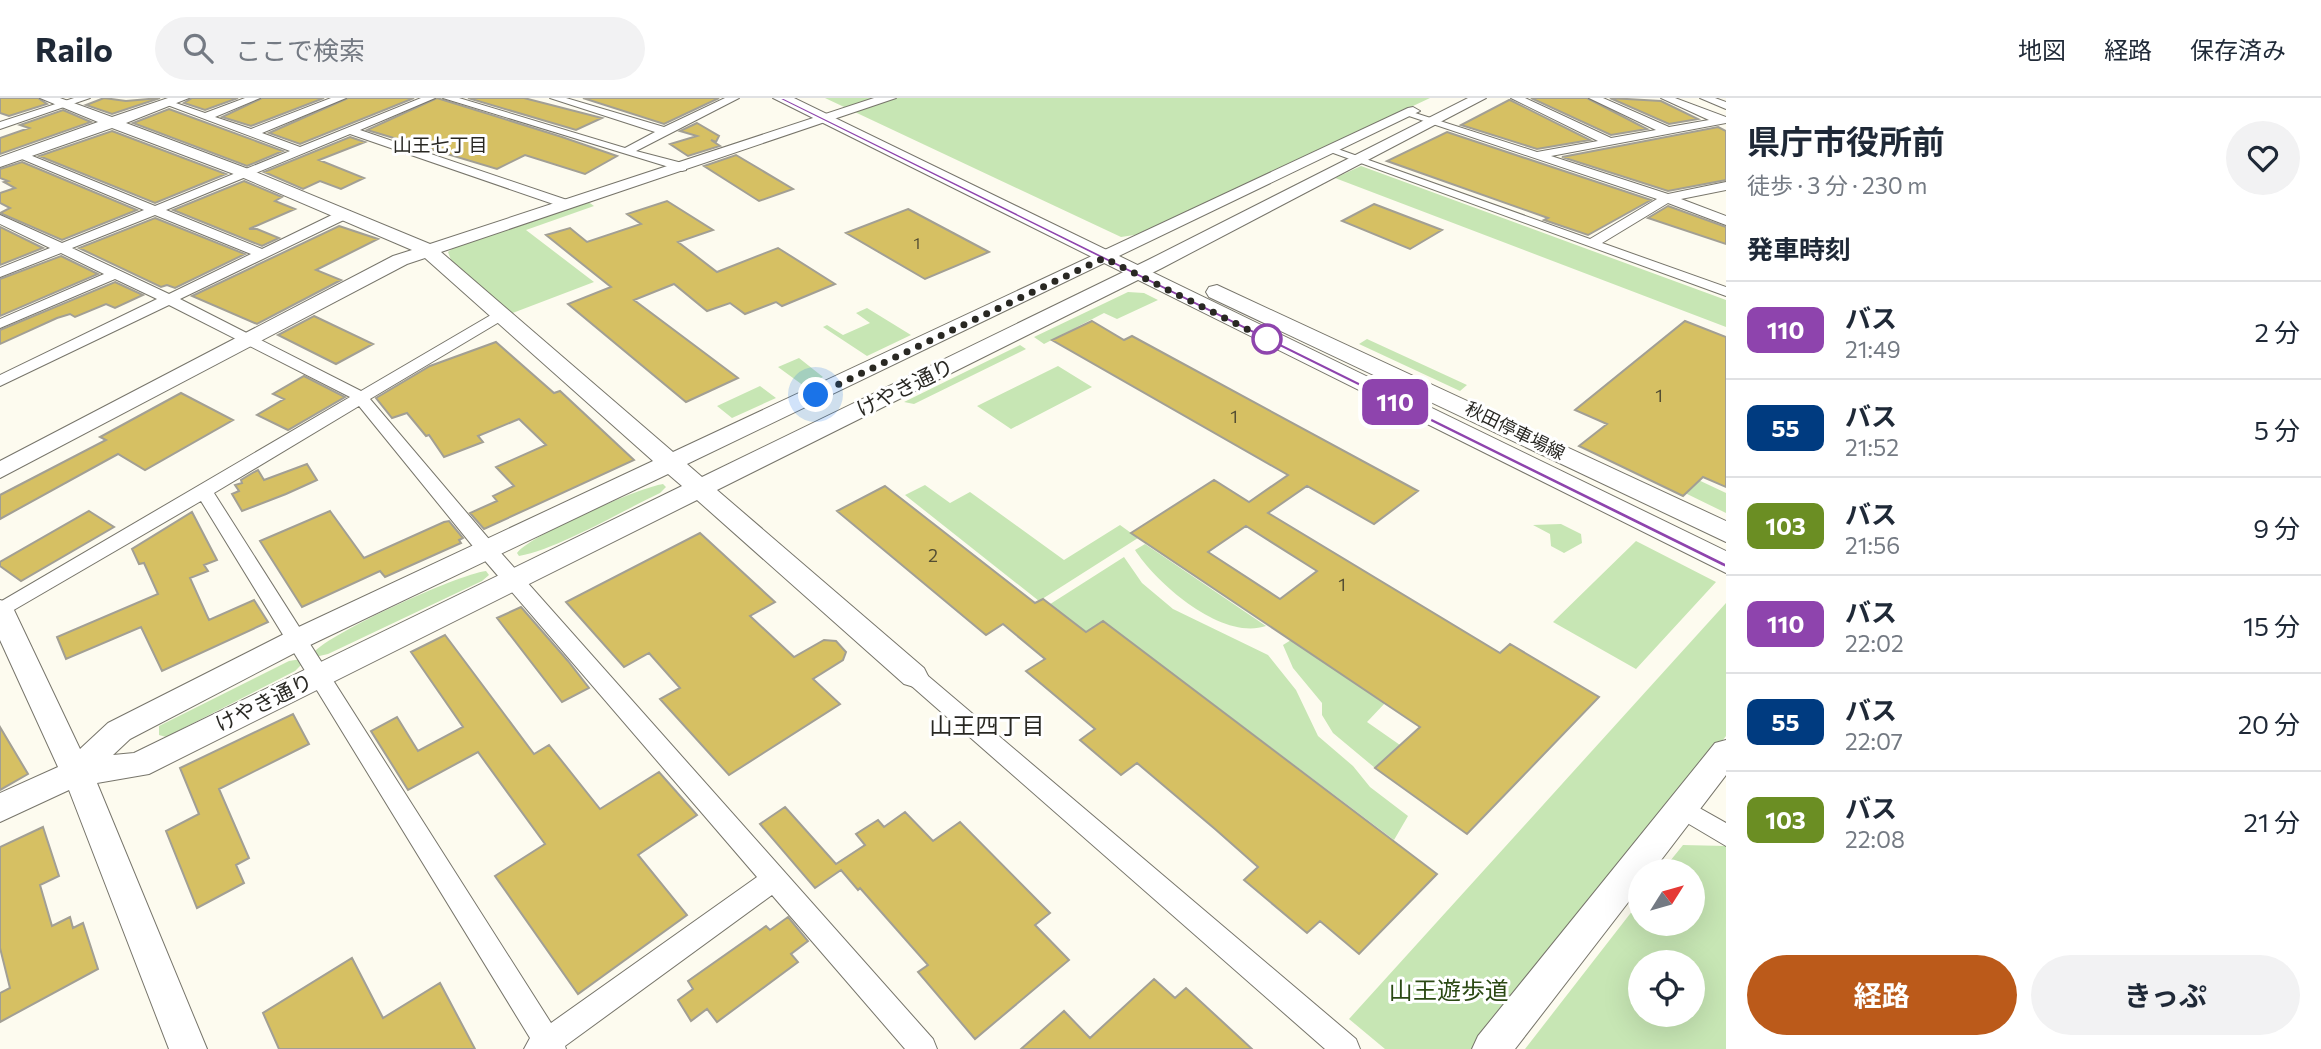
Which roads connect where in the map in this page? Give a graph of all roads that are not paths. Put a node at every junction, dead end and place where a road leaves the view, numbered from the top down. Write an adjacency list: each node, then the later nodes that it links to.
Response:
1 (47, 98): 20 (street)
2 (85, 98): 20 (street)
3 (182, 98): 18 (street)
4 (256, 98): 23 (street)
5 (341, 98): 32 (street)
6 (430, 98): 29 (street)
7 (448, 98): 36 (street)
8 (555, 98): 30 (street)
9 (734, 98): 30 (street)
10 (781, 98): 24 (main road, 秋田停車場線)
11 (810, 98): 24 (main road, 秋田停車場線)
12 (889, 98): 24 (street)
13 (1479, 98): 25 (street, けやき通り)
14 (1516, 98): 33 (street)
15 (1594, 98): 31 (street)
16 (1666, 98): 26 (street)
17 (1705, 98): 21 (street)
18 (167, 103): 23 (street); 27 (street)
19 (1431, 103): 22 (street, けやき通り)
20 (65, 105): 27 (street); 28 (street)
21 (1726, 106)
22 (1408, 114): 25 (street); 34 (street, けやき通り)
23 (204, 117): 32 (street)
24 (834, 117): 41 (street); 53 (main road, 秋田停車場線)
25 (1432, 121): 38 (street); 39 (street, けやき通り)
26 (1723, 121): 31 (street)
27 (114, 122): 37 (street); 42 (street)
28 (0, 126)
29 (351, 131): 35 (street); 45 (street)
30 (665, 131): 36 (street)
31 (1670, 132): 33 (street)
32 (249, 134): 35 (street)
33 (1610, 142): 38 (street)
34 (1331, 150): 39 (street); 53 (street, けやき通り)
35 (300, 151): 42 (street)
36 (626, 152): 41 (street)
37 (21, 155): 40 (street); 46 (street)
38 (1539, 155): 44 (street)
39 (1356, 159): 50 (street); 55 (street, けやき通り)
40 (0, 162)
41 (682, 167): 45 (street)
42 (245, 173): 46 (street); 47 (street)
43 (1726, 186): 44 (street)
44 (1667, 198): 49 (street); 50 (street)
45 (566, 204): 52 (street)
46 (158, 209): 51 (street); 54 (street)
47 (345, 214): 52 (street); 54 (street)
48 (0, 219): 51 (street)
49 (1726, 221)
50 (1591, 244): 58 (street)
51 (60, 248): 56 (street); 57 (street)
52 (426, 249): 60 (street); 62 (street)
53 (1114, 253): 55 (main road, 秋田停車場線); 65 (street, けやき通り)
54 (264, 255): 59 (street)
55 (1145, 268): 68 (street, けやき通り); 69 (main road, 秋田停車場線); 71 (main road, 秋田停車場線)
56 (0, 273)
57 (115, 274): 59 (street); 61 (street)
58 (1726, 292)
59 (172, 300): 62 (street); 63 (street)
60 (500, 315): 64 (street); 65 (street)
61 (0, 324)
62 (252, 339): 64 (street); 66 (street)
63 (0, 381)
64 (359, 396): 67 (street); 70 (street)
65 (672, 463): 68 (street); 70 (street, けやき通り)
66 (0, 471)
67 (203, 490): 73 (street); 74 (street)
68 (699, 490): 72 (street, けやき通り); 76 (street)
69 (1726, 532)
70 (487, 550): 72 (street); 74 (street, けやき通り)
71 (1726, 563)
72 (516, 580): 75 (street, けやき通り); 82 (street)
73 (0, 611): 78 (street)
74 (298, 639): 75 (street); 78 (street, けやき通り)
75 (319, 676): 78 (street, けやき通り); 83 (street)
76 (914, 676): 86 (street)
77 (1726, 752): 79 (street)
78 (75, 773): 80 (street); 84 (street)
79 (1680, 807): 81 (street); 87 (street)
80 (0, 808)
81 (1726, 836)
82 (774, 880): 83 (street); 85 (street)
83 (546, 1046)
84 (188, 1049)
85 (923, 1049)
86 (1346, 1049)
87 (1491, 1049)

